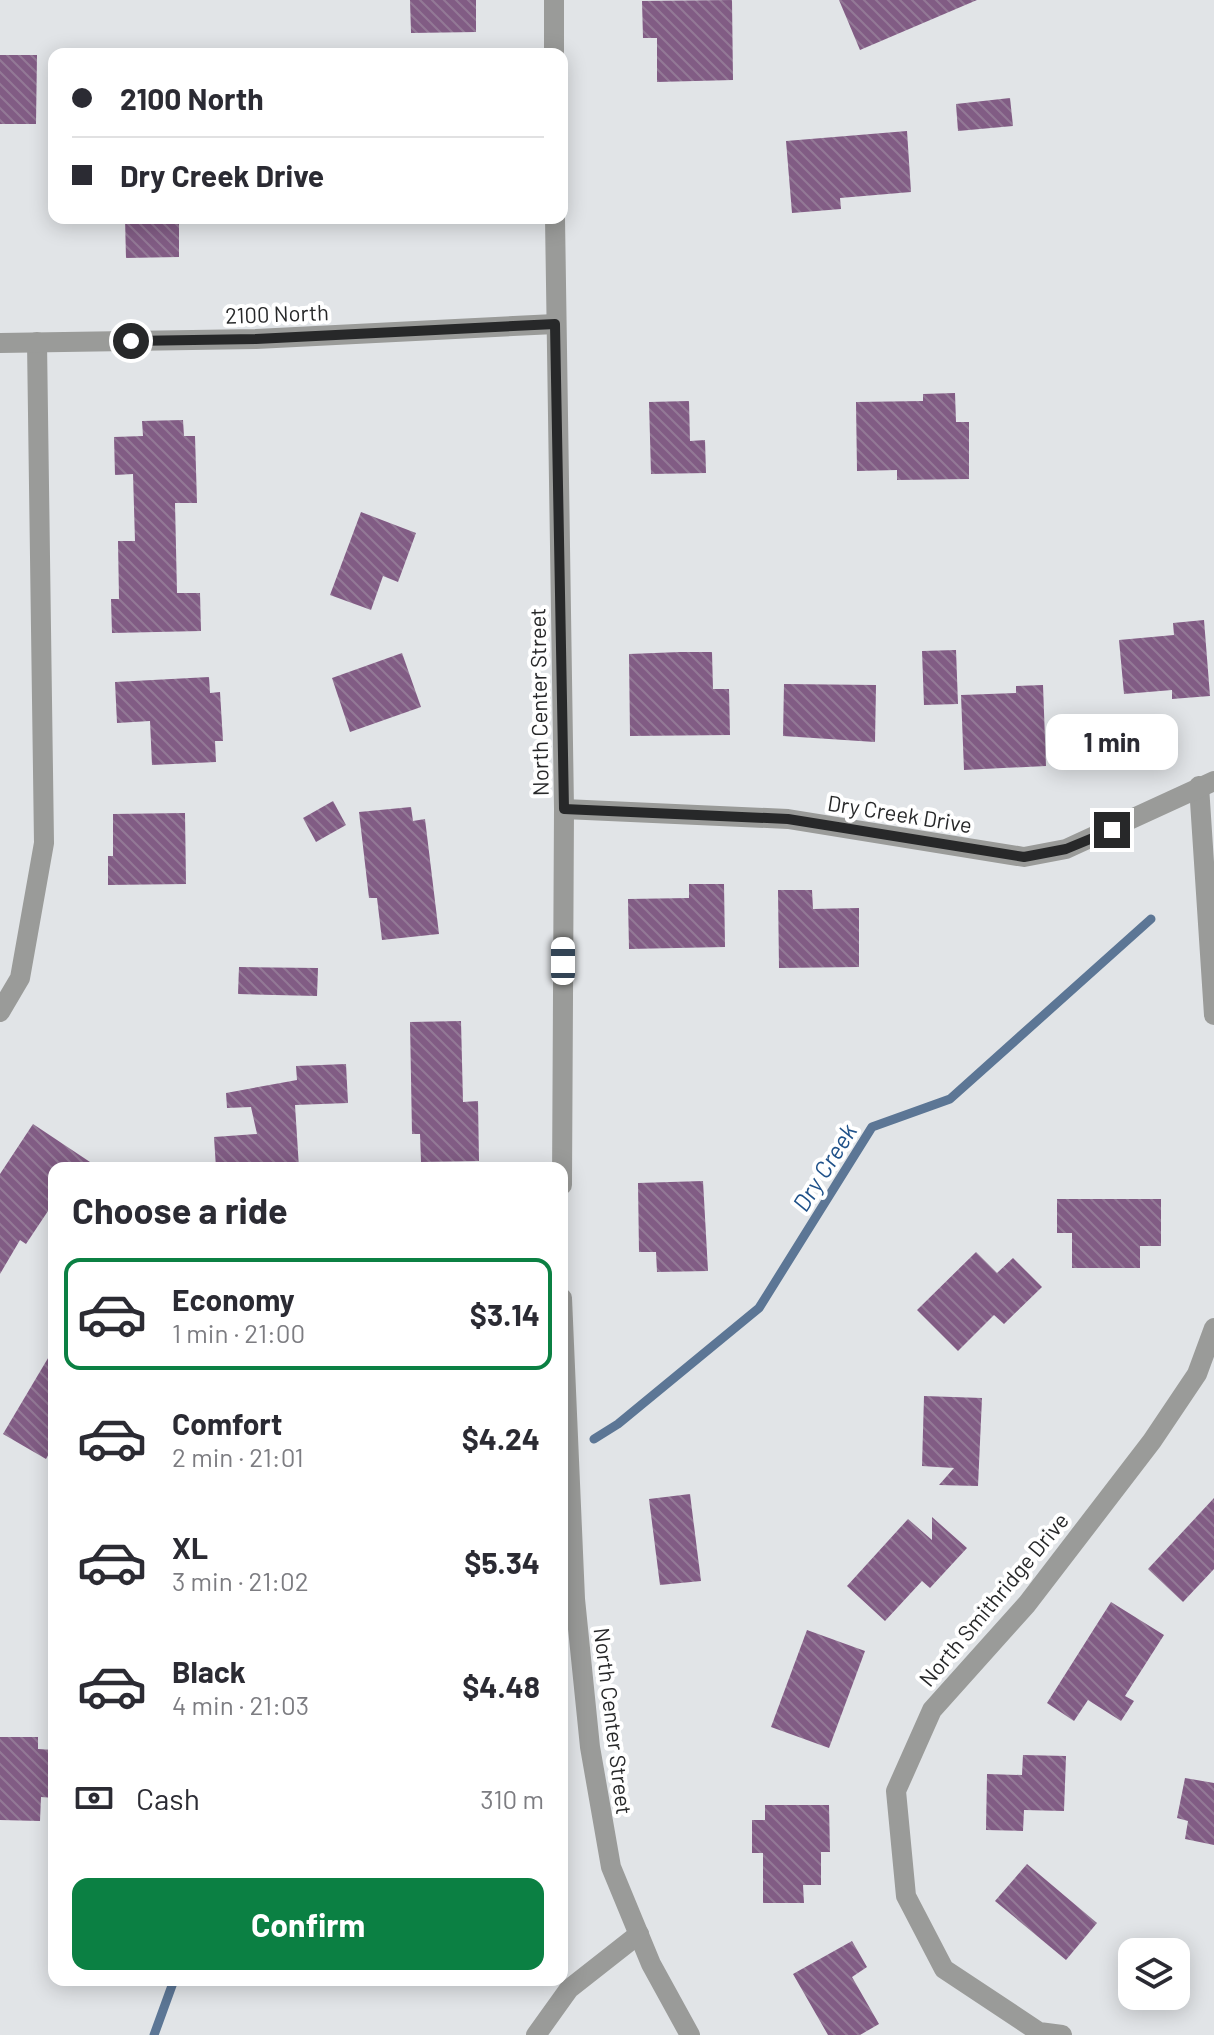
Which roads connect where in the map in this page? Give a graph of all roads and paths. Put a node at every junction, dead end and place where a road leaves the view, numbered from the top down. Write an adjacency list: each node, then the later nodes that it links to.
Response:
1 (554, 0): 2 (street)
2 (554, 48)
3 (555, 224): 4 (street, North Center Street)
4 (555, 324): 5 (street, 2100 North); 8 (street, North Center Street)
5 (37, 342): 6 (street, 2100 North); 9 (street)
6 (0, 343)
7 (1207, 784): 8 (street, Dry Creek Drive); 10 (street)
8 (564, 809): 11 (street, North Center Street)
9 (0, 1012)
10 (1214, 1015)
11 (562, 1162)
12 (1214, 1328): 17 (street, North Smithridge Drive)
13 (568, 1437): 14 (street, North Center Street)
14 (639, 1934): 15 (street); 16 (street, North Center Street)
15 (536, 2035)
16 (690, 2035)
17 (1062, 2035)

